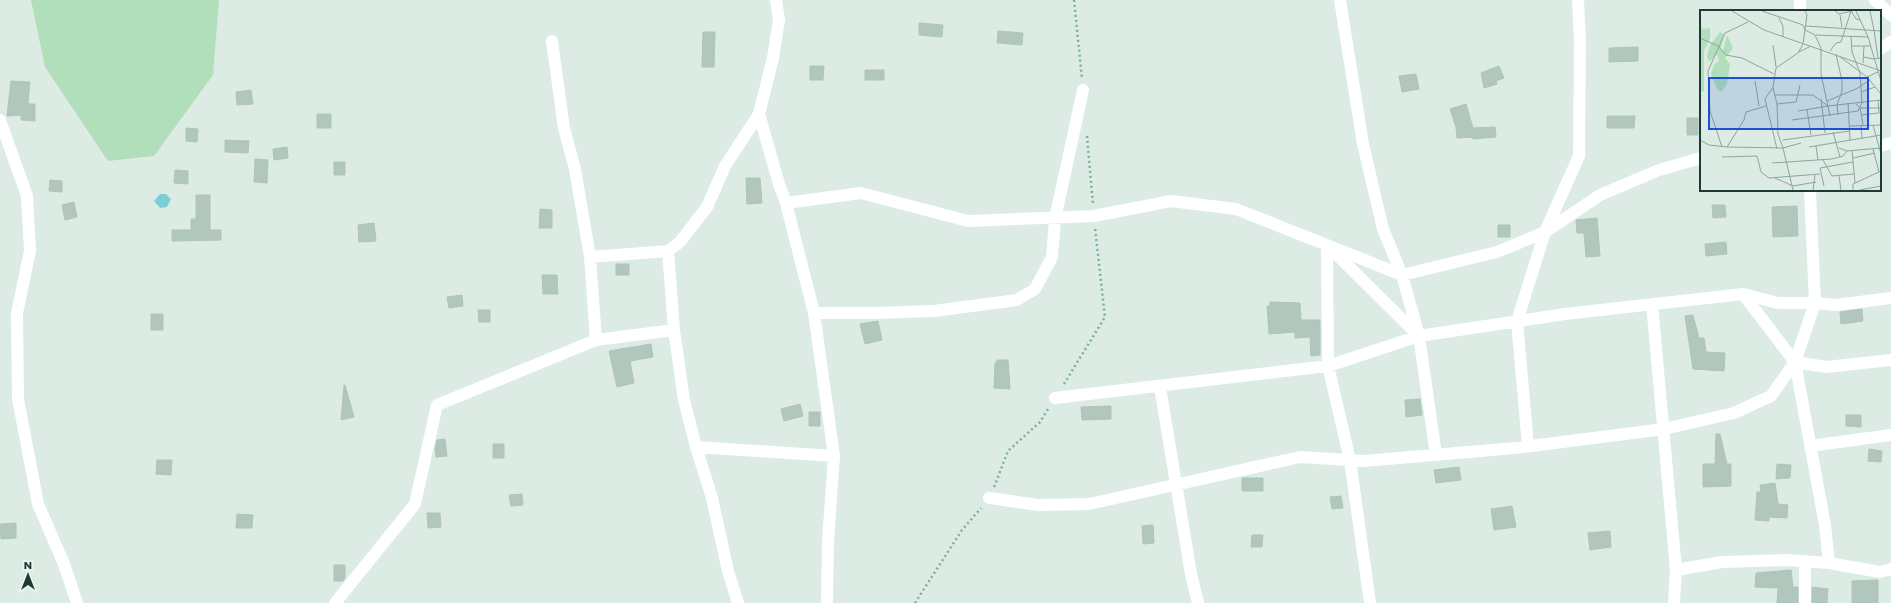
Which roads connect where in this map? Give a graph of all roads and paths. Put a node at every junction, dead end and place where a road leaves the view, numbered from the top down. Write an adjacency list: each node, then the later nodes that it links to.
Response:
1 (776, 0): 11 (street)
2 (1074, 0): 10 (path)
3 (1340, 0): 25 (street)
4 (1578, 0): 21 (street)
5 (1875, 0): 6 (street)
6 (1891, 15)
7 (552, 42): 24 (street)
8 (1891, 42): 9 (street)
9 (1881, 48)
10 (1083, 90): 20 (street)
11 (759, 114): 18 (street); 23 (street)
12 (0, 120): 54 (street)
13 (1086, 129): 19 (path)
14 (1891, 143): 15 (street)
15 (1881, 146)
16 (1700, 158): 21 (street)
17 (1810, 191): 28 (street)
18 (786, 203): 20 (street); 30 (street)
19 (1094, 216): 20 (street); 22 (street); 39 (path)
20 (1055, 219): 30 (street)
21 (1545, 232): 25 (street); 31 (street)
22 (1327, 245): 25 (street); 33 (street); 37 (street)
23 (668, 251): 24 (street); 32 (street)
24 (590, 257): 34 (street)
25 (1402, 274): 33 (street)
26 (1743, 294): 28 (street); 29 (street); 36 (street)
27 (1891, 298): 28 (street)
28 (1815, 302): 36 (street)
29 (1652, 304): 31 (street); 40 (street)
30 (814, 313): 46 (street)
31 (1517, 321): 33 (street); 42 (street)
32 (674, 330): 34 (street); 44 (street)
33 (1419, 336): 37 (street); 45 (street)
34 (596, 340): 55 (street)
35 (1891, 360): 36 (street)
36 (1795, 362): 40 (street); 43 (street)
37 (1328, 366): 38 (street); 47 (street)
38 (1160, 387): 39 (street); 48 (street)
39 (1055, 398): 49 (path)
40 (1664, 429): 42 (street); 53 (street)
41 (1891, 435): 43 (street)
42 (1528, 446): 45 (street)
43 (1810, 446): 51 (street)
44 (696, 447): 46 (street); 56 (street)
45 (1436, 455): 47 (street)
46 (834, 456): 57 (street)
47 (1350, 460): 48 (street); 60 (street)
48 (1177, 485): 49 (street); 59 (street)
49 (989, 498): 58 (path)
50 (1805, 561): 51 (street); 53 (street); 62 (street)
51 (1830, 563): 52 (street)
52 (1891, 569)
53 (1676, 570): 61 (street)
54 (77, 603)
55 (335, 603)
56 (738, 603)
57 (827, 603)
58 (916, 603)
59 (1198, 603)
60 (1370, 603)
61 (1674, 603)
62 (1805, 603)

